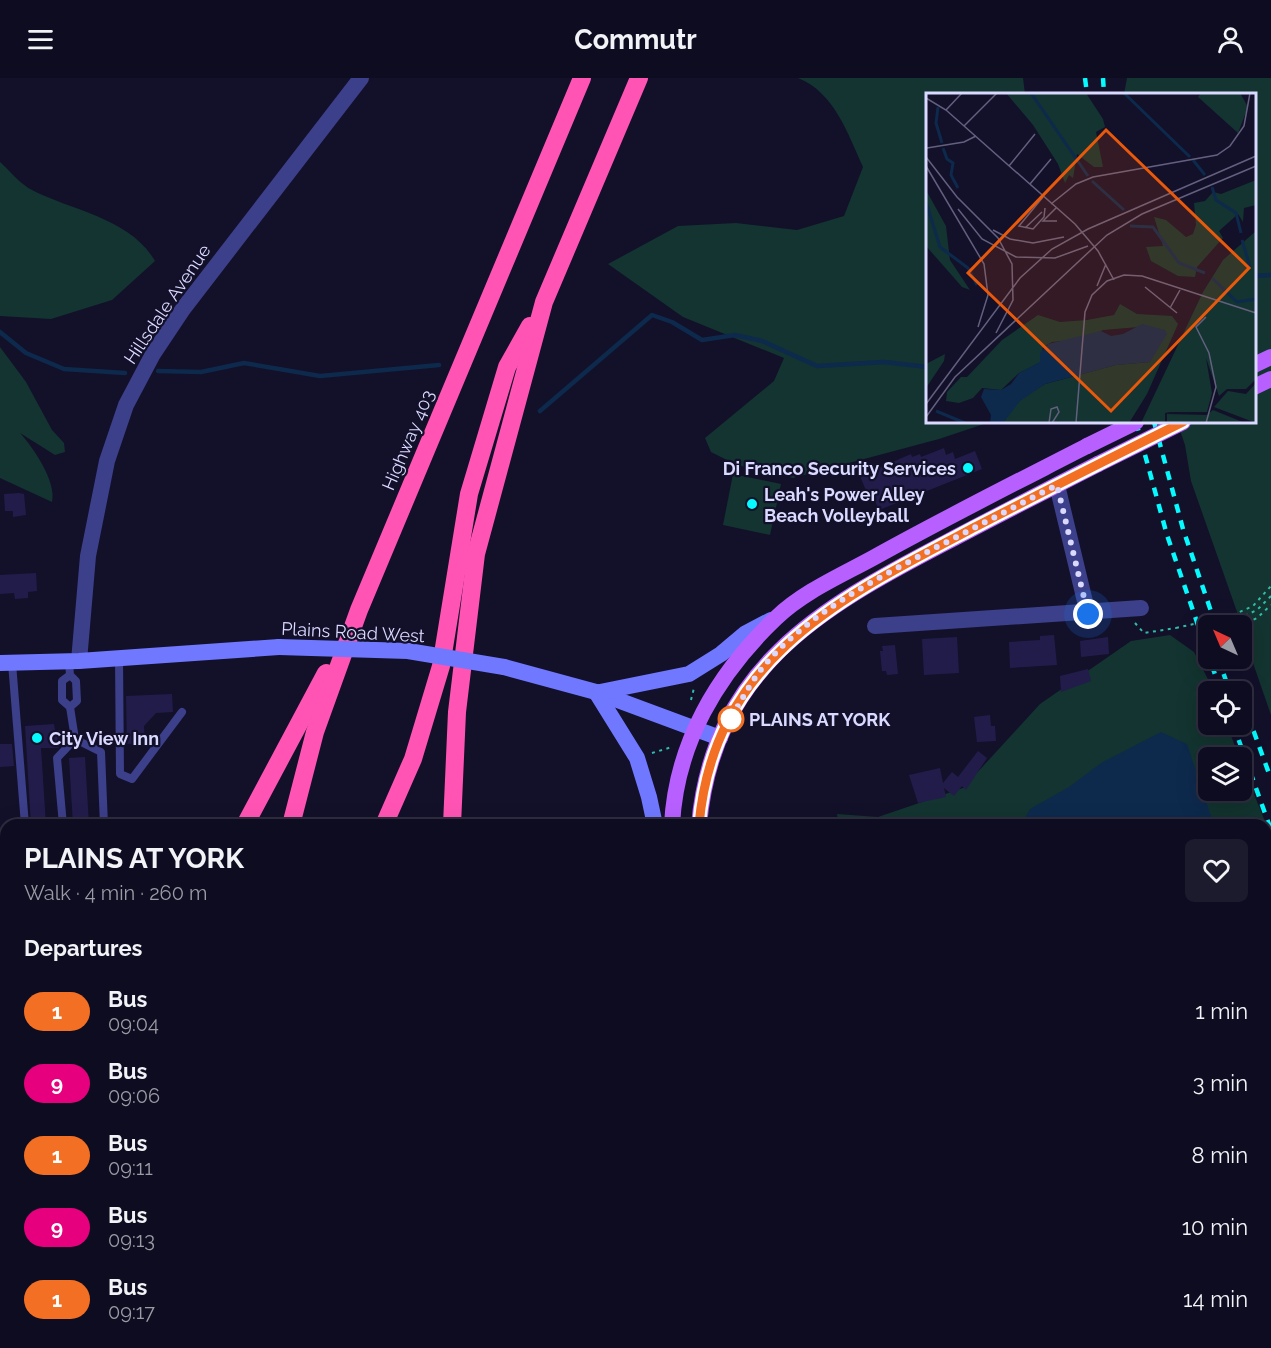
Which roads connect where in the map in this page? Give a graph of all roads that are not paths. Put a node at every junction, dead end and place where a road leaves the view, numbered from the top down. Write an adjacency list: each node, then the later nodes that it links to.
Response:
1 (361, 78): 19 (street, Hillsdale Avenue)
2 (582, 78): 12 (highway, Highway 403)
3 (639, 78): 4 (highway)
4 (544, 302): 31 (highway); 32 (highway)
5 (1271, 357): 6 (main road)
6 (1256, 363)
7 (1271, 379): 8 (main road)
8 (1256, 386)
9 (1134, 423): 15 (main road, bridge)
10 (1181, 423): 11 (main road, bridge)
11 (1057, 485): 14 (street); 24 (main road)
12 (358, 610): 29 (highway); 30 (highway, Highway 403)
13 (1136, 613): 14 (street)
14 (1088, 614): 16 (street)
15 (777, 617): 20 (main road); 23 (main road)
16 (876, 626)
17 (118, 658): 19 (main road, Plains Road West); 20 (main road, Plains Road West, bridge); 22 (lane)
18 (6, 663): 19 (main road, Plains Road West); 26 (lane)
19 (72, 666): 21 (lane); 21 (lane)
20 (596, 692): 23 (main road, Plains Road West); 33 (main road)
21 (70, 707): 25 (lane)
22 (182, 712)
23 (694, 728): 24 (main road, Plains Road West); 34 (main road)
24 (720, 738): 35 (main road)
25 (75, 739): 27 (lane); 28 (lane)
26 (24, 819)
27 (62, 819)
28 (104, 819)
29 (248, 819)
30 (293, 819)
31 (387, 819)
32 (452, 819)
33 (653, 819)
34 (673, 819)
35 (699, 819)

